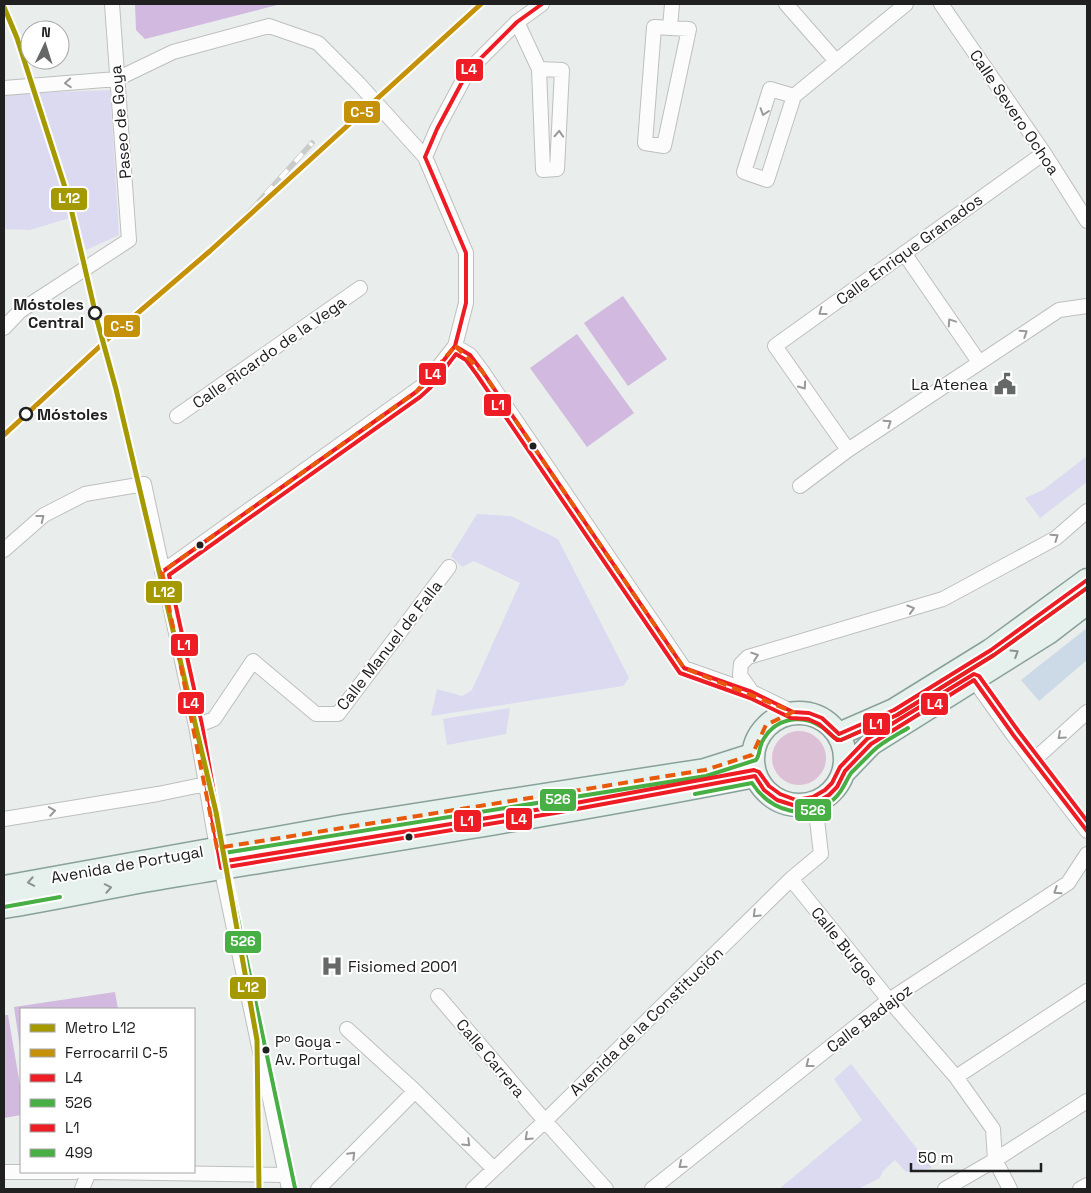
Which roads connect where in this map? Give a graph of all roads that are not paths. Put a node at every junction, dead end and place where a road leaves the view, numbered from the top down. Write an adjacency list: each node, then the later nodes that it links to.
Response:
1 (112, 4): 11 (street, Paseo de Goya)
2 (542, 4): 7 (street)
3 (672, 4): 8 (street)
4 (786, 4): 9 (street)
5 (906, 4): 9 (street)
6 (941, 4): 14 (street, Calle Severo Ochoa)
7 (517, 22): 10 (street); 15 (street)
8 (670, 28): 8 (street)
9 (836, 61): 13 (street)
10 (538, 69): 10 (street, one-way to 10)
11 (117, 79): 12 (street, one-way to 12); 15 (street); 20 (street, Paseo de Goya)
12 (4, 88)
13 (794, 96): 13 (street, one-way to 13)
14 (1044, 153): 16 (street, Calle Severo Ochoa); 17 (street, Calle Enrique Granados)
15 (425, 157): 21 (street)
16 (1087, 221)
17 (904, 253): 22 (street, one-way to 17); 24 (street, Calle Enrique Granados, one-way to 24)
18 (360, 288): 23 (street, Calle Ricardo de la Vega)
19 (1087, 306): 22 (street, one-way to 19)
20 (4, 328)
21 (455, 346): 29 (street); 33 (street)
22 (979, 362): 24 (street, one-way to 22)
23 (177, 416)
24 (848, 450): 25 (street)
25 (800, 486)
26 (1087, 511): 33 (street, one-way to 26)
27 (4, 550): 29 (street, one-way to 29)
28 (449, 567): 36 (street, Calle Manuel de Falla)
29 (162, 572): 36 (street)
30 (1087, 580): 37 (main road)
31 (1087, 603): 32 (main road, one-way to 31)
32 (974, 680): 38 (street); 40 (main road)
33 (752, 692): 34 (street)
34 (793, 712): 37 (main road); 39 (main road)
35 (1087, 712): 38 (street, one-way to 38)
36 (196, 726): 41 (street)
37 (839, 734): 40 (main road)
38 (1034, 760): 44 (street)
39 (754, 766): 42 (main road); 46 (main road, Avenida de Portugal)
40 (844, 771): 42 (main road)
41 (206, 784): 43 (street, one-way to 41); 46 (street)
42 (815, 803): 47 (street, Avenida de la Constitución)
43 (4, 819)
44 (1087, 831)
45 (1087, 854): 52 (street, Calle Badajoz, one-way to 52)
46 (219, 858): 48 (main road, Avenida de Portugal, one-way to 48); 49 (main road, Avenida de Portugal, one-way to 46); 64 (street)
47 (791, 880): 52 (street, Calle Burgos); 57 (street, Avenida de la Constitución, one-way to 57)
48 (4, 886)
49 (4, 907)
50 (1087, 991): 54 (street)
51 (438, 996): 57 (street, Calle Carrera)
52 (889, 1000): 54 (street, Calle Burgos); 71 (street, Calle Badajoz, one-way to 71)
53 (347, 1029): 55 (street)
54 (956, 1077): 58 (street, Calle Burgos)
55 (415, 1092): 59 (street, one-way to 59); 68 (street, one-way to 55)
56 (1087, 1101): 58 (street)
57 (545, 1121): 59 (street, Avenida de la Constitución, one-way to 59); 70 (street, Calle Carrera)
58 (995, 1160): 72 (street); 73 (street)
59 (494, 1169): 69 (street, Avenida de la Constitución)
60 (4, 1172): 61 (street)
61 (20, 1172)
62 (89, 1173): 66 (street)
63 (158, 1173): 64 (street)
64 (285, 1175): 67 (street)
65 (1087, 1184): 74 (street)
66 (82, 1189)
67 (288, 1189)
68 (318, 1189)
69 (473, 1189)
70 (606, 1189)
71 (652, 1189)
72 (945, 1189)
73 (1010, 1189)
74 (1080, 1189)

